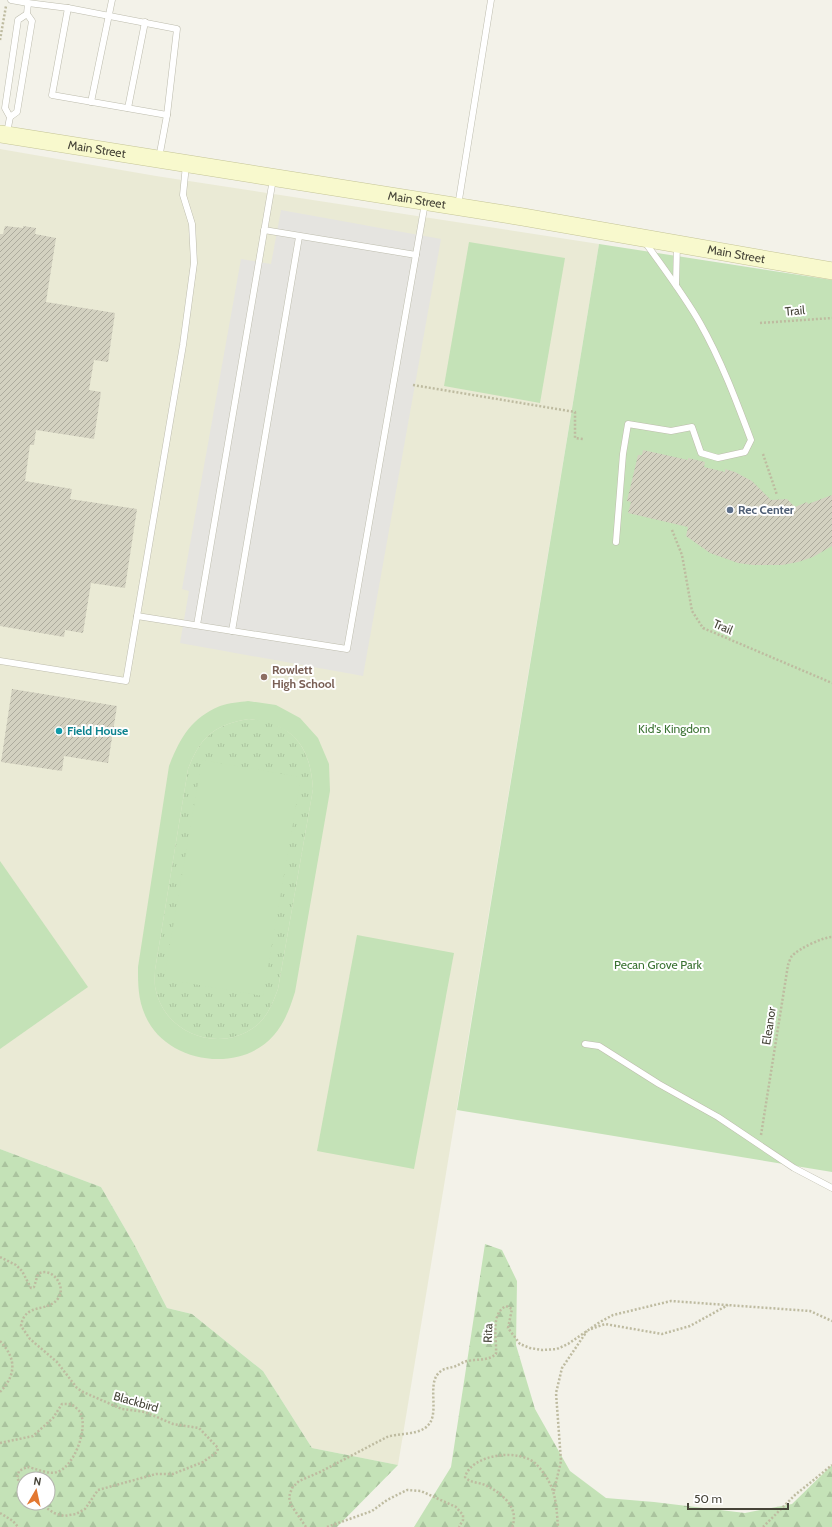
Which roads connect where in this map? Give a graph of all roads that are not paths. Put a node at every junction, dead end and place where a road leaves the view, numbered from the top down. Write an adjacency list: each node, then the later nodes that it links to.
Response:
1 (11, 0): 4 (lane)
2 (112, 0): 7 (lane)
3 (491, 0): 20 (lane)
4 (28, 3): 5 (lane); 6 (lane)
5 (68, 8): 7 (lane); 11 (lane)
6 (27, 14): 9 (lane); 10 (lane)
7 (109, 15): 8 (lane); 11 (lane)
8 (145, 22): 12 (lane); 13 (lane)
9 (10, 77): 10 (lane); 14 (lane)
10 (23, 79): 14 (lane)
11 (91, 102): 12 (lane)
12 (128, 108): 13 (lane)
13 (167, 115): 16 (lane)
14 (10, 117): 15 (lane)
15 (3, 135): 16 (street, Main Street)
16 (159, 159): 17 (street, Main Street)
17 (187, 164): 18 (street, Main Street); 29 (lane)
18 (273, 178): 19 (street, Main Street); 21 (lane)
19 (425, 202): 20 (street, Main Street); 25 (lane)
20 (458, 207): 23 (street, Main Street)
21 (264, 230): 22 (lane); 30 (lane)
22 (298, 237): 25 (lane); 31 (lane)
23 (643, 239): 24 (street, Main Street); 27 (lane)
24 (677, 244): 26 (street, Main Street); 27 (lane)
25 (416, 255): 31 (lane)
26 (832, 271)
27 (676, 284): 28 (lane)
28 (616, 542)
29 (137, 616): 30 (lane); 32 (lane)
30 (197, 625): 31 (lane)
31 (232, 631)
32 (0, 661)
33 (585, 1044): 34 (lane)
34 (832, 1188)

